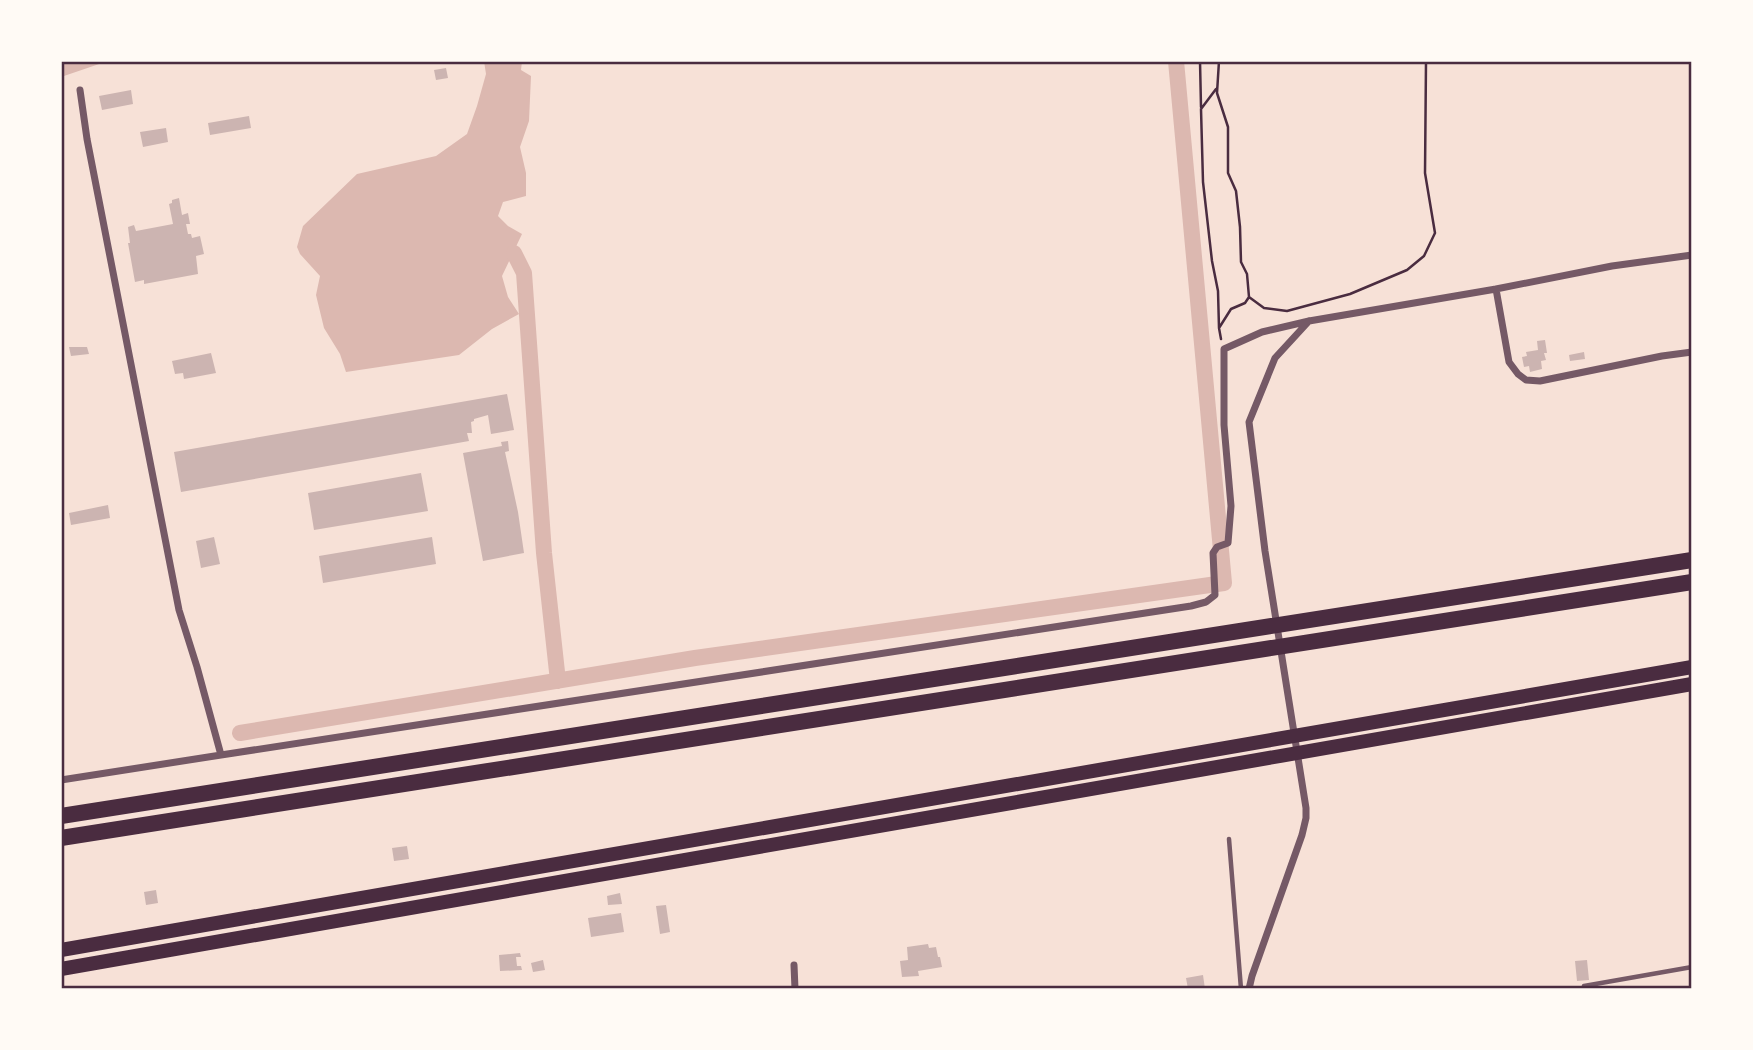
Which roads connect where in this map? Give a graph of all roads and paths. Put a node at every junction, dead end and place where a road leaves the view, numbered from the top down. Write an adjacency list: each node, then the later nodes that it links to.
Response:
1 (1200, 61): 6 (path)
2 (1219, 61): 4 (path)
3 (1426, 61): 9 (path)
4 (1217, 88): 6 (path); 9 (path)
5 (80, 90): 18 (street)
6 (1201, 109): 11 (path)
7 (1692, 255): 8 (street)
8 (1496, 289): 10 (street); 13 (street)
9 (1250, 297): 11 (path)
10 (1309, 321): 12 (street); 29 (street)
11 (1219, 328): 12 (path)
12 (1224, 349): 18 (street)
13 (1692, 352)
14 (1692, 560): 20 (highway)
15 (1692, 582): 21 (highway)
16 (1692, 667): 23 (highway)
17 (1692, 684): 26 (highway)
18 (220, 755): 19 (street)
19 (61, 780)
20 (61, 816)
21 (61, 838)
22 (1229, 839): 28 (lane)
23 (61, 950)
24 (794, 965): 27 (street)
25 (1692, 967): 30 (lane)
26 (61, 969)
27 (795, 989)
28 (1241, 989)
29 (1249, 989)
30 (1585, 989)

